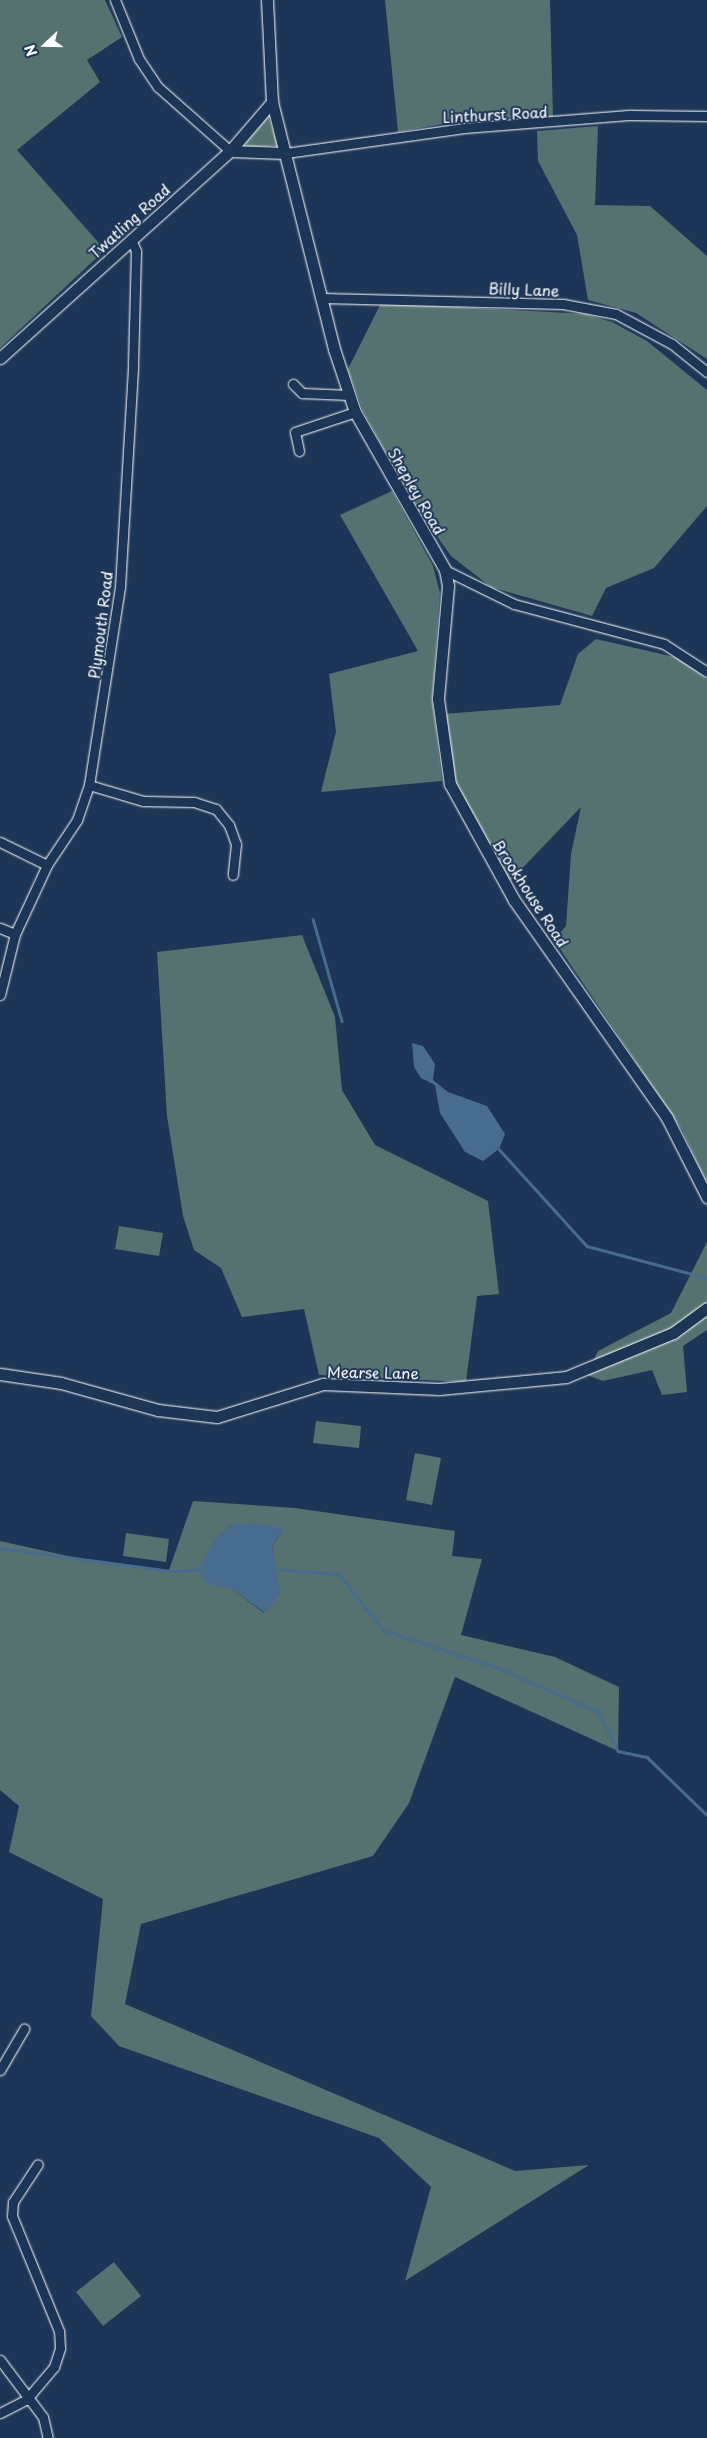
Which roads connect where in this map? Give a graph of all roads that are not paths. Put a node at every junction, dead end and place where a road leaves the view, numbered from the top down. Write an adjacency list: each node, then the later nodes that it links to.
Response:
1 (115, 0): 5 (street)
2 (267, 0): 3 (street, Shepley Road)
3 (272, 102): 5 (street, Twatling Road); 6 (street, Shepley Road)
4 (707, 116): 6 (street, Linthurst Road)
5 (230, 150): 6 (street); 7 (street, Twatling Road)
6 (286, 153): 8 (street, Shepley Road)
7 (131, 238): 9 (street, Twatling Road); 17 (street, Plymouth Road)
8 (322, 298): 10 (street, Billy Lane); 12 (street, Shepley Road)
9 (0, 358)
10 (707, 372)
11 (293, 384): 12 (street)
12 (349, 395): 13 (street, Shepley Road)
13 (355, 412): 14 (street); 15 (street, Shepley Road)
14 (299, 451)
15 (445, 570): 16 (street); 24 (street, Brookhouse Road)
16 (707, 672)
17 (90, 785): 19 (street, Plymouth Road); 20 (street)
18 (0, 842): 19 (street)
19 (47, 865): 22 (street, Plymouth Road)
20 (232, 875)
21 (0, 928): 22 (street)
22 (15, 934): 23 (street, Plymouth Road)
23 (0, 995)
24 (707, 1197)
25 (707, 1308): 26 (street, Mearse Lane)
26 (0, 1374)
27 (24, 2029): 28 (street)
28 (0, 2070)
29 (38, 2164): 31 (street)
30 (0, 2360): 31 (street)
31 (26, 2400): 32 (street); 33 (street)
32 (0, 2413)
33 (48, 2438)

